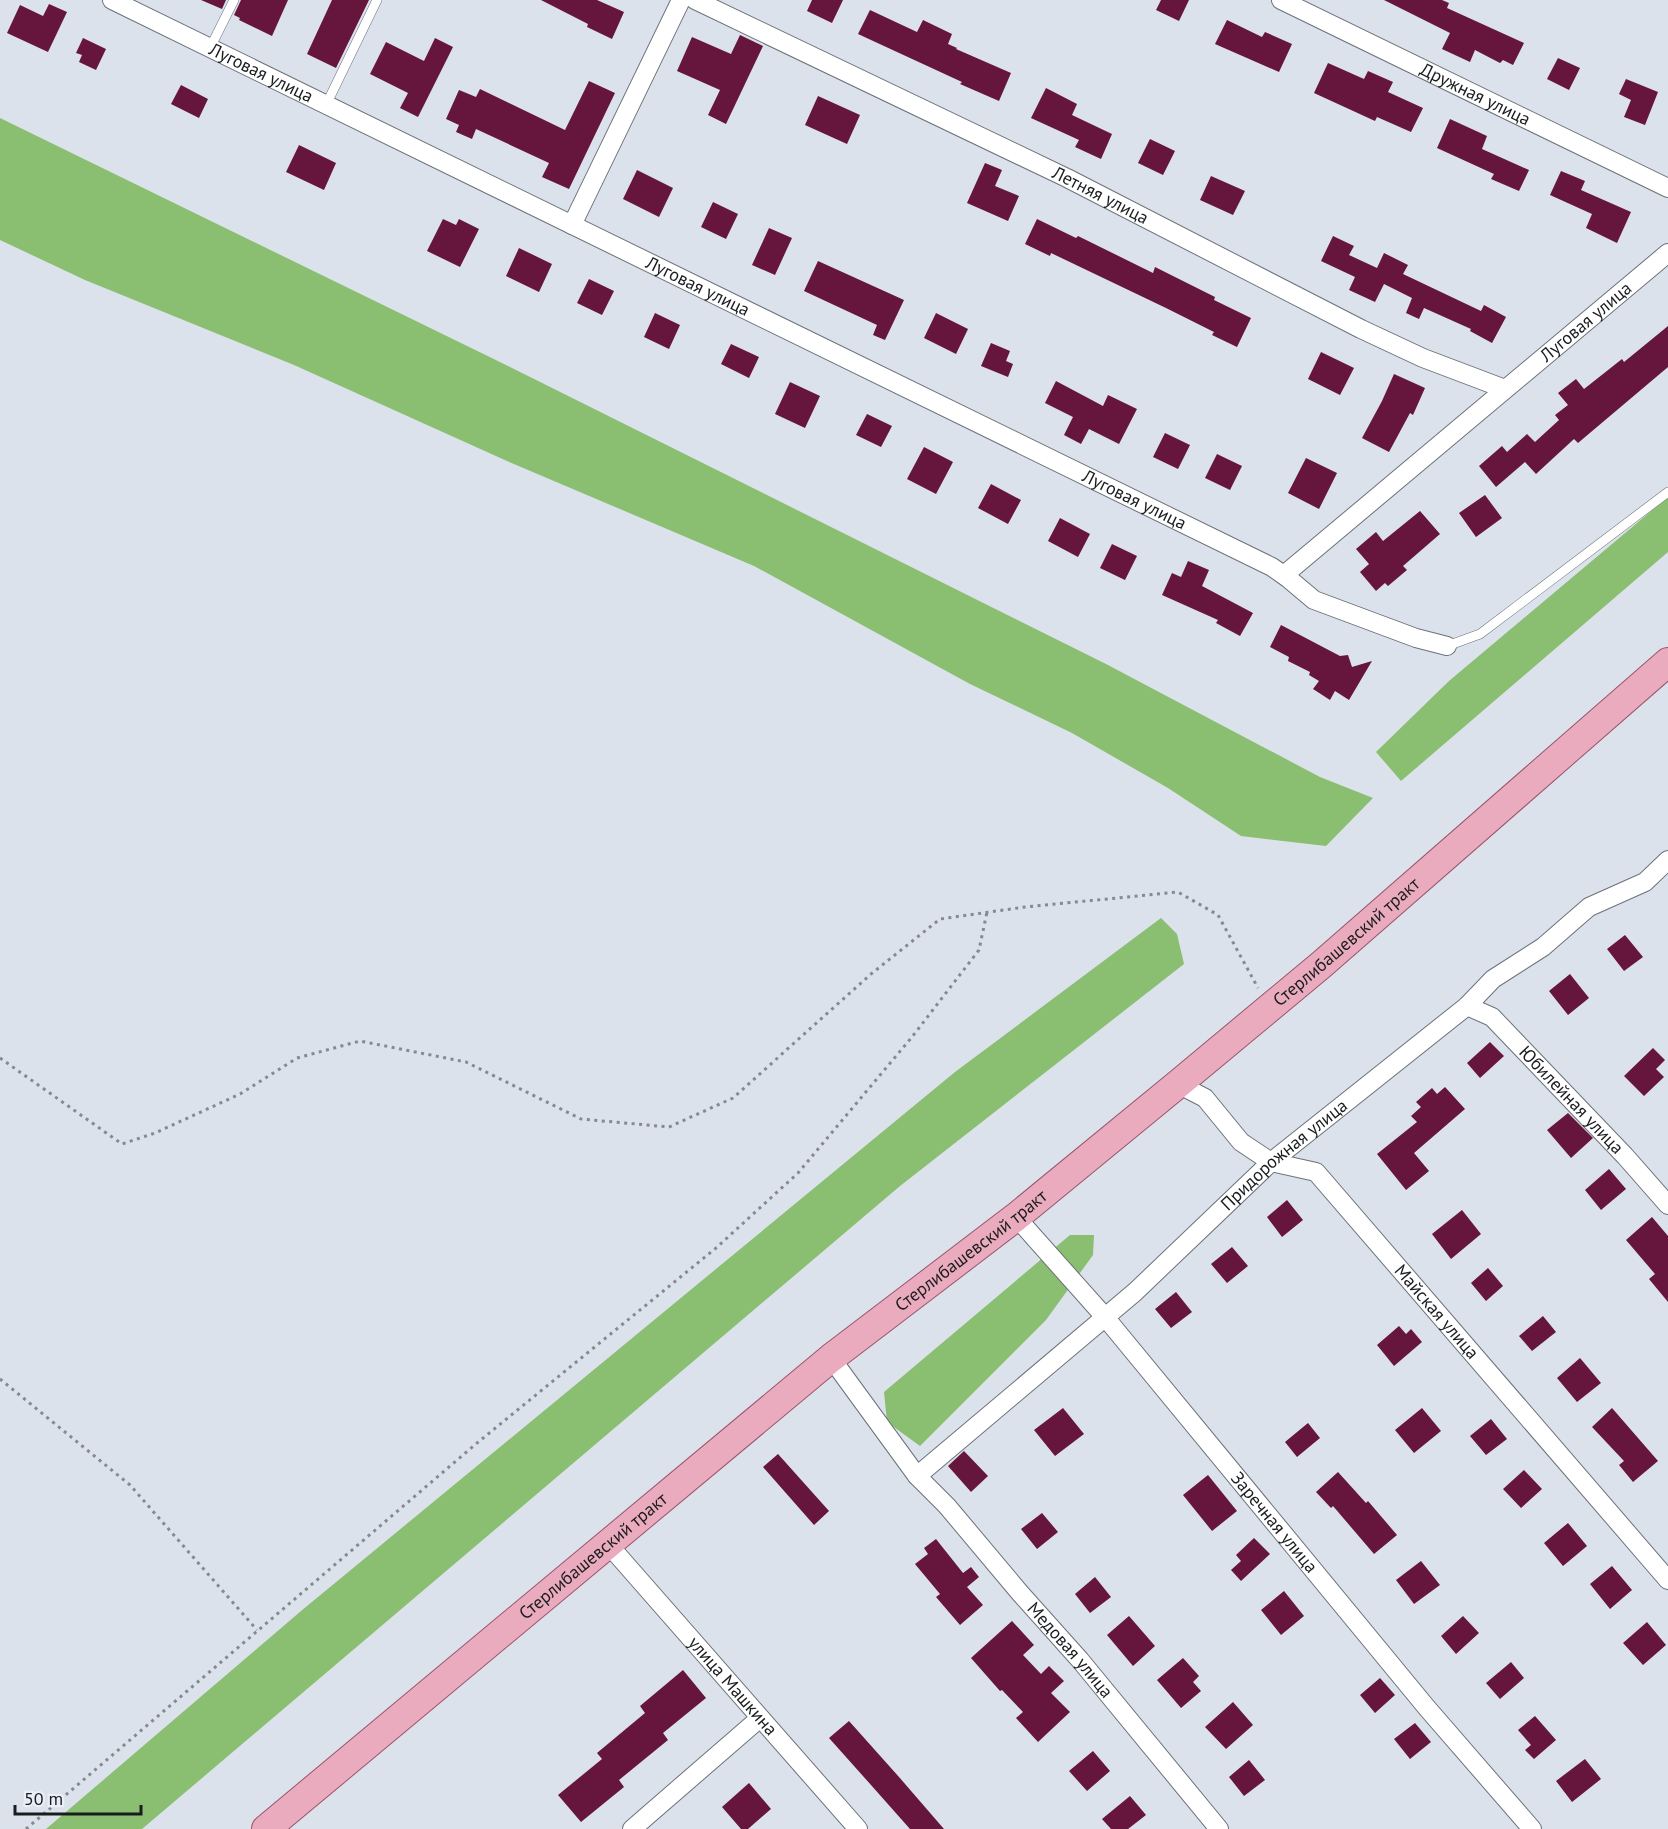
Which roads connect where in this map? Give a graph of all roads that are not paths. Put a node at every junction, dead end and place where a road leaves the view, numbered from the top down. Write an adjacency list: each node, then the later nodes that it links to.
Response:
1 (112, 0): 7 (street, Луговая улица)
2 (234, 0): 7 (lane)
3 (377, 0): 8 (lane)
4 (681, 0): 10 (street)
5 (695, 0): 12 (street, Летняя улица)
6 (1281, 0): 9 (street, Дружная улица)
7 (210, 48): 8 (street, Луговая улица)
8 (326, 105): 10 (street, Луговая улица)
9 (1668, 188)
10 (572, 225): 14 (street, Луговая улица)
11 (1668, 253): 12 (street, Луговая улица)
12 (1505, 389): 14 (street, Луговая улица)
13 (1668, 492): 15 (lane)
14 (1284, 575): 15 (street, Луговая улица)
15 (1447, 646)
16 (1668, 662): 19 (main road, Стерлибашевский тракт)
17 (1668, 860): 18 (street, Придорожная улица)
18 (1467, 1006): 20 (street, Придорожная улица); 21 (street, Юбилейная улица)
19 (1178, 1084): 20 (street, Майская улица); 22 (main road, Стерлибашевский тракт)
20 (1271, 1162): 23 (street, Придорожная улица); 27 (street, Майская улица)
21 (1668, 1205)
22 (1016, 1217): 23 (street, Заречная улица); 24 (main road, Стерлибашевский тракт)
23 (1105, 1317): 25 (street, Придорожная улица); 33 (street, Заречная улица)
24 (831, 1358): 25 (street, Медовая улица); 26 (main road, Стерлибашевский тракт)
25 (917, 1476): 32 (street, Медовая улица)
26 (608, 1544): 28 (street, улица Машкина); 29 (main road, Стерлибашевский тракт)
27 (1668, 1580)
28 (760, 1718): 30 (street); 31 (street, улица Машкина)
29 (266, 1829)
30 (632, 1829)
31 (858, 1829)
32 (1219, 1829)
33 (1532, 1829)

